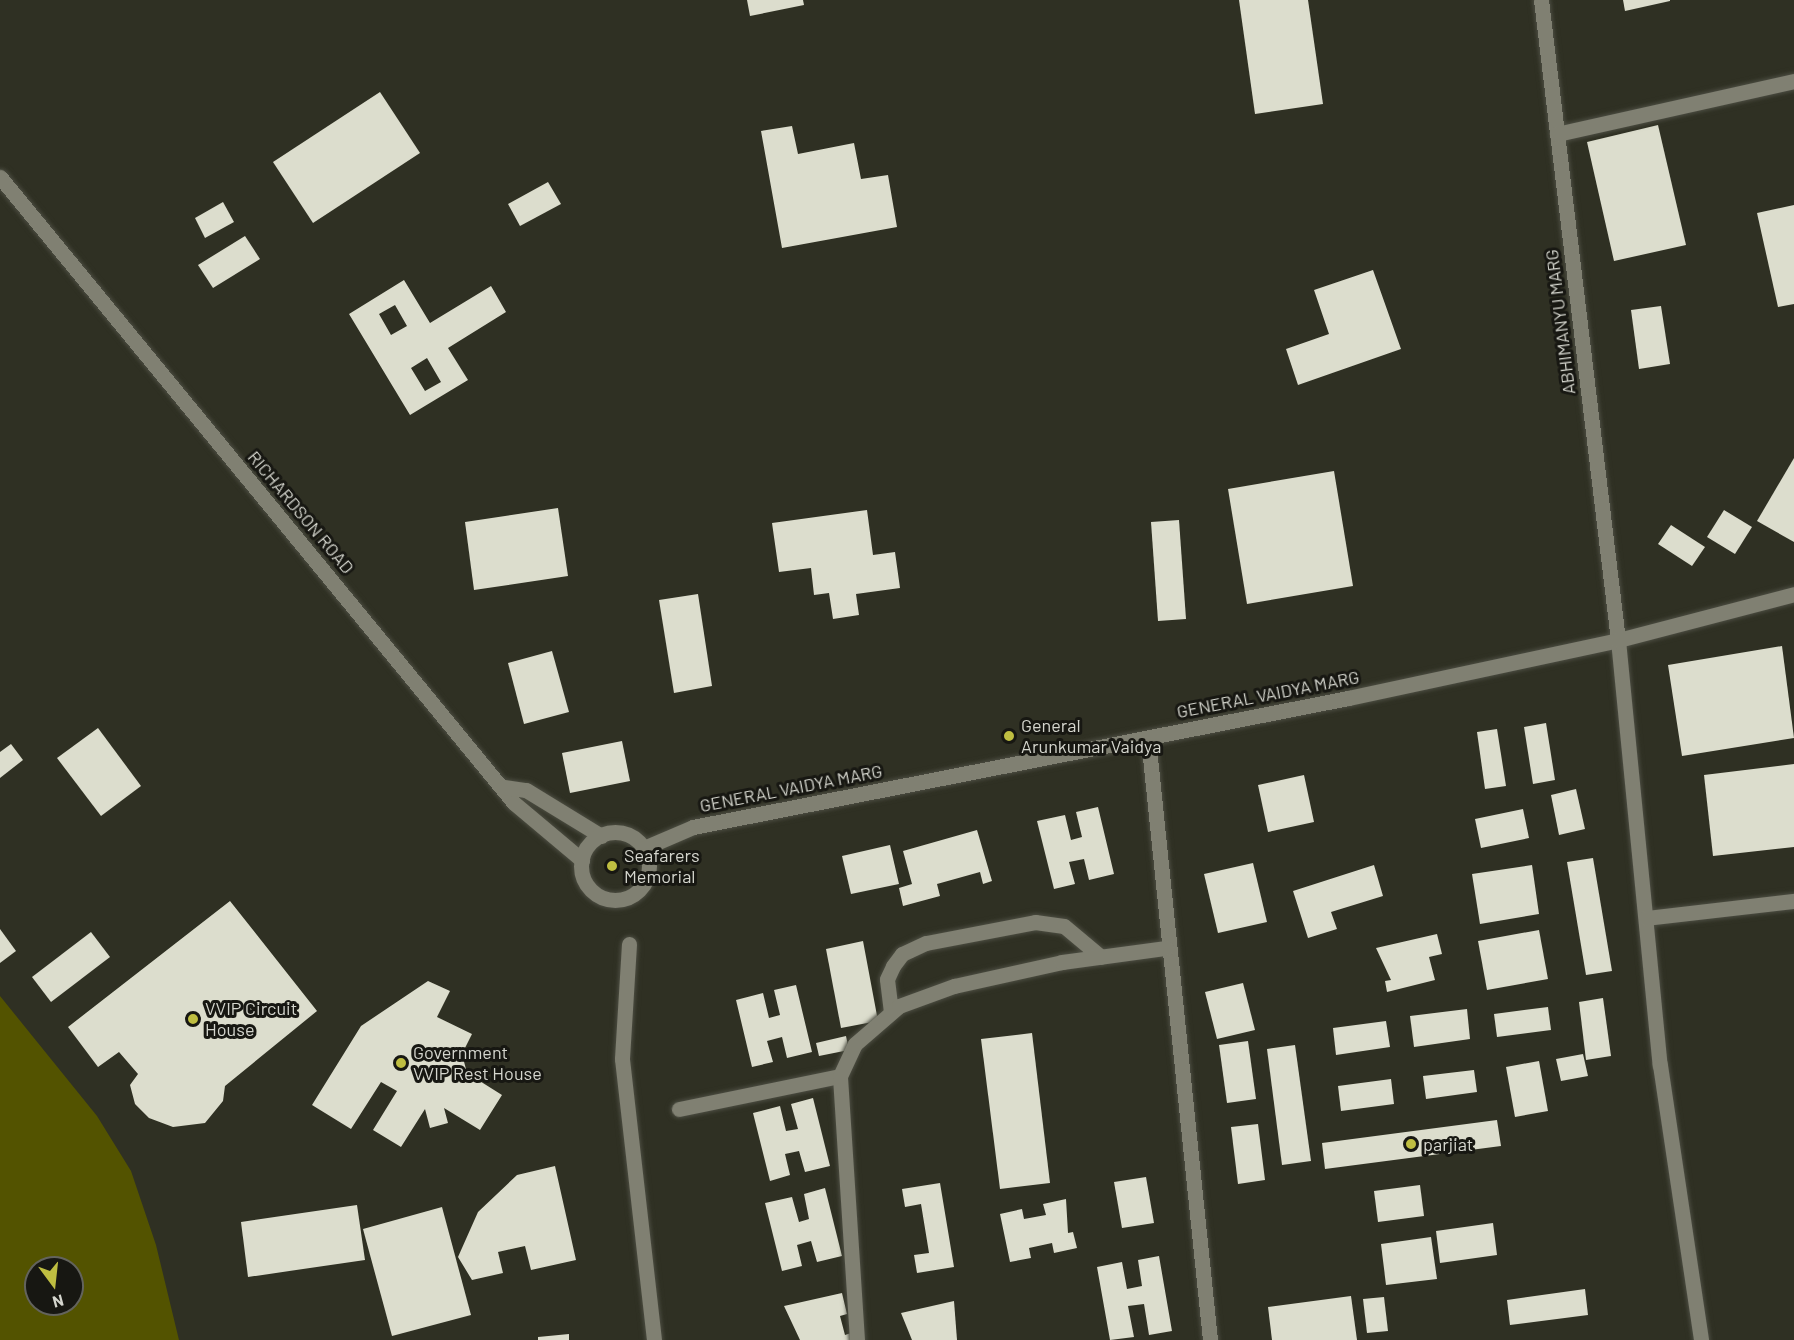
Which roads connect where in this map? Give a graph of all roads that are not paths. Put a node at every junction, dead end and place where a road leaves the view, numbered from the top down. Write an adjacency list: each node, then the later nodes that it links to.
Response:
1 (1541, 0): 3 (street, ABHIMANYU MARG)
2 (1794, 81): 3 (street)
3 (1557, 134): 6 (street, ABHIMANYU MARG)
4 (0, 177): 8 (street, RICHARDSON ROAD)
5 (1794, 594): 6 (street, GENERAL VAIDYA MARG)
6 (1618, 640): 7 (street, GENERAL VAIDYA MARG); 13 (street, ABHIMANYU MARG)
7 (1148, 738): 10 (street, GENERAL VAIDYA MARG); 15 (street)
8 (504, 787): 9 (street); 11 (street, RICHARDSON ROAD)
9 (601, 836): 10 (street); 11 (street)
10 (644, 848): 11 (street)
11 (582, 860)
12 (1794, 902): 13 (street)
13 (1646, 918): 23 (street, ABHIMANYU MARG)
14 (629, 944): 20 (street)
15 (1166, 948): 16 (street); 22 (street)
16 (1101, 957): 17 (street); 17 (street)
17 (891, 1012): 18 (street)
18 (840, 1076): 19 (street); 21 (street)
19 (679, 1108)
20 (654, 1340)
21 (858, 1340)
22 (1210, 1340)
23 (1701, 1340)

